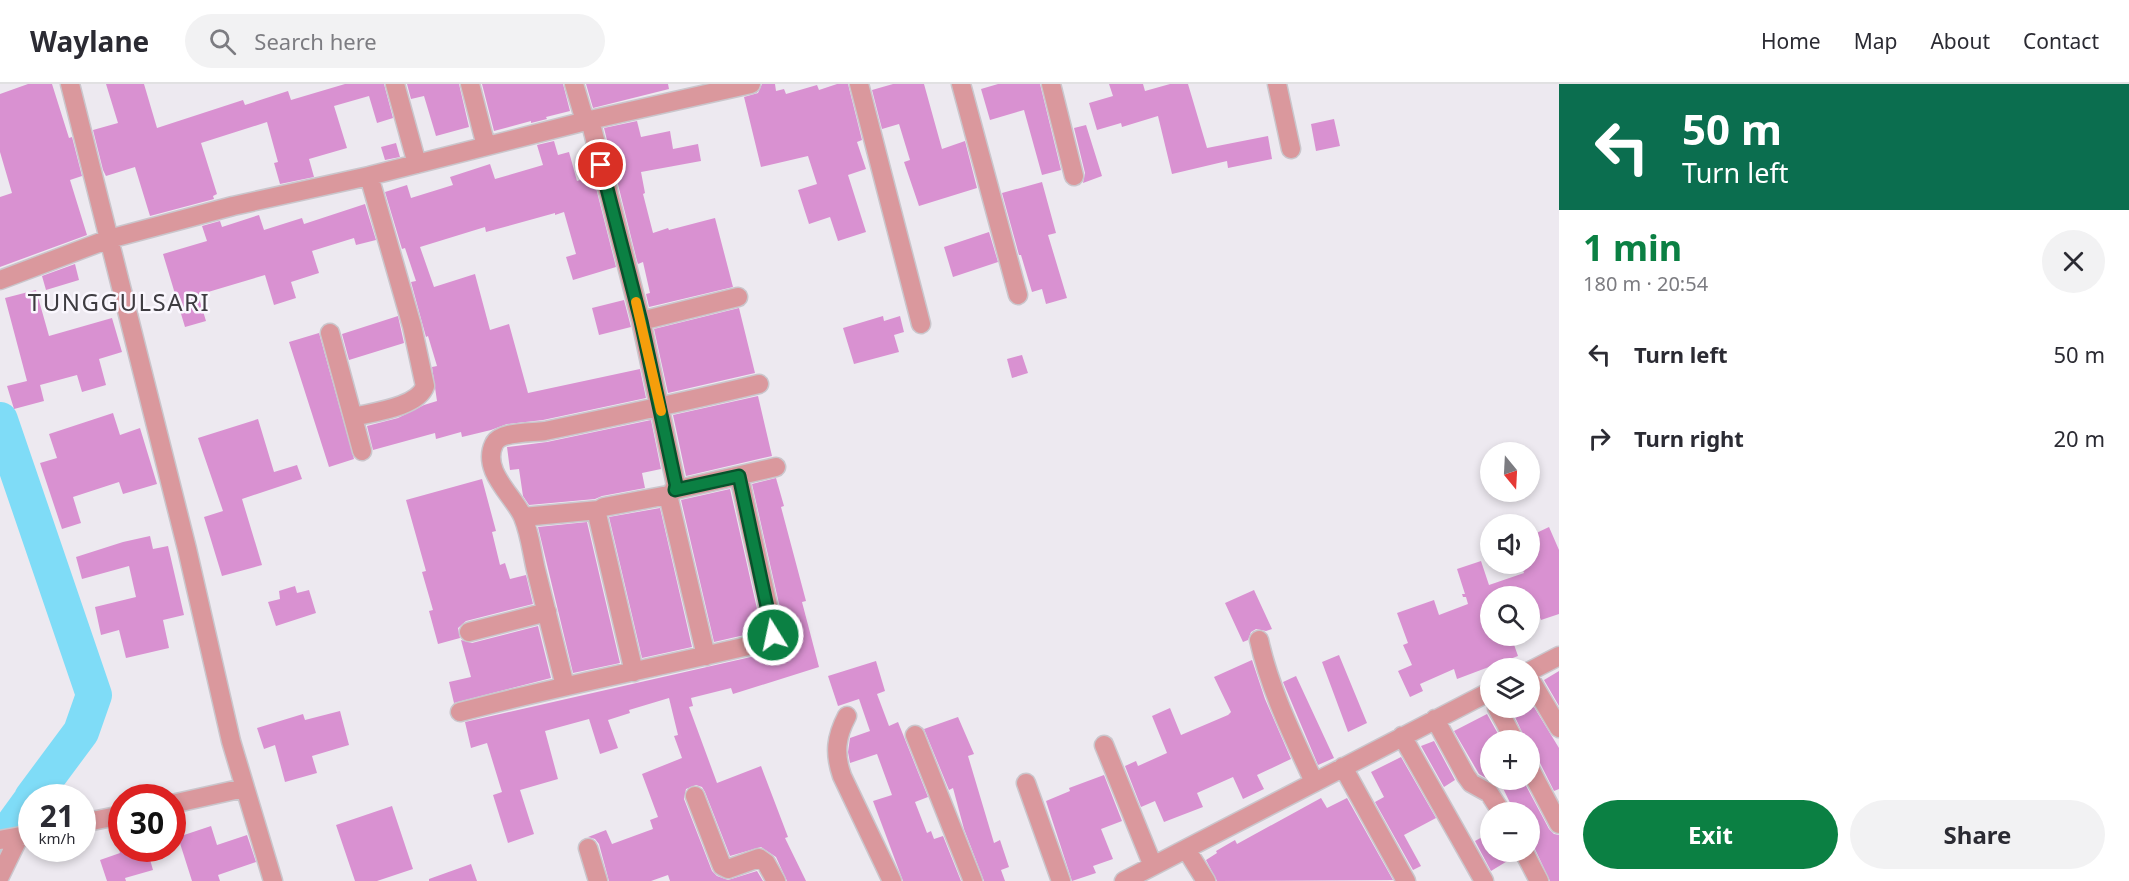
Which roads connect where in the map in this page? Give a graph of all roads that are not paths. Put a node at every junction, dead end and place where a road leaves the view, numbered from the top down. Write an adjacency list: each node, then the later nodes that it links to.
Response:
1 (70, 84): 17 (street)
2 (395, 84): 14 (street)
3 (470, 84): 12 (street)
4 (574, 84): 11 (street)
5 (751, 84): 10 (street)
6 (859, 84): 22 (street)
7 (961, 84): 19 (street)
8 (1051, 84): 16 (street)
9 (1277, 84): 13 (street)
10 (670, 93): 11 (street)
11 (588, 121): 12 (street); 21 (street)
12 (486, 146): 14 (street)
13 (1291, 149)
14 (417, 164): 15 (street)
15 (369, 176): 17 (street); 26 (street)
16 (1074, 176)
17 (109, 239): 18 (street); 53 (street)
18 (0, 280)
19 (1018, 295)
20 (738, 297): 21 (street)
21 (641, 321): 25 (street)
22 (921, 324)
23 (330, 333): 26 (street)
24 (759, 384): 25 (street)
25 (660, 408): 30 (street); 32 (street)
26 (353, 417): 27 (street)
27 (362, 451)
28 (776, 467): 29 (street)
29 (739, 476): 30 (street); 36 (street)
30 (672, 492): 31 (street); 36 (street)
31 (599, 510): 32 (street); 39 (street)
32 (523, 517): 33 (street)
33 (547, 612): 34 (street); 40 (street)
34 (469, 632)
35 (1259, 640): 51 (street)
36 (706, 656): 39 (street)
37 (1559, 656): 38 (street)
38 (1540, 666)
39 (634, 672): 40 (street)
40 (565, 686): 43 (street)
41 (1540, 696): 46 (street)
42 (1480, 702): 45 (street)
43 (460, 712)
44 (847, 716): 68 (street)
45 (1435, 719): 48 (street); 57 (street)
46 (1559, 728)
47 (915, 735): 69 (street)
48 (1402, 736): 50 (street); 74 (street)
49 (1104, 745): 63 (street)
50 (1343, 767): 51 (street); 73 (street)
51 (1314, 782): 61 (street)
52 (1026, 783): 70 (street)
53 (244, 788): 56 (street); 65 (street)
54 (1540, 788): 58 (street)
55 (694, 796): 67 (street)
56 (186, 801)
57 (1495, 802)
58 (1559, 824)
59 (15, 837): 64 (street)
60 (588, 848): 66 (street)
61 (1186, 849): 63 (street); 72 (street)
62 (1529, 862): 75 (street)
63 (1153, 866): 71 (street)
64 (0, 876)
65 (273, 881)
66 (598, 881)
67 (776, 881)
68 (892, 881)
69 (973, 881)
70 (1061, 881)
71 (1124, 881)
72 (1206, 881)
73 (1406, 881)
74 (1484, 881)
75 (1539, 881)

